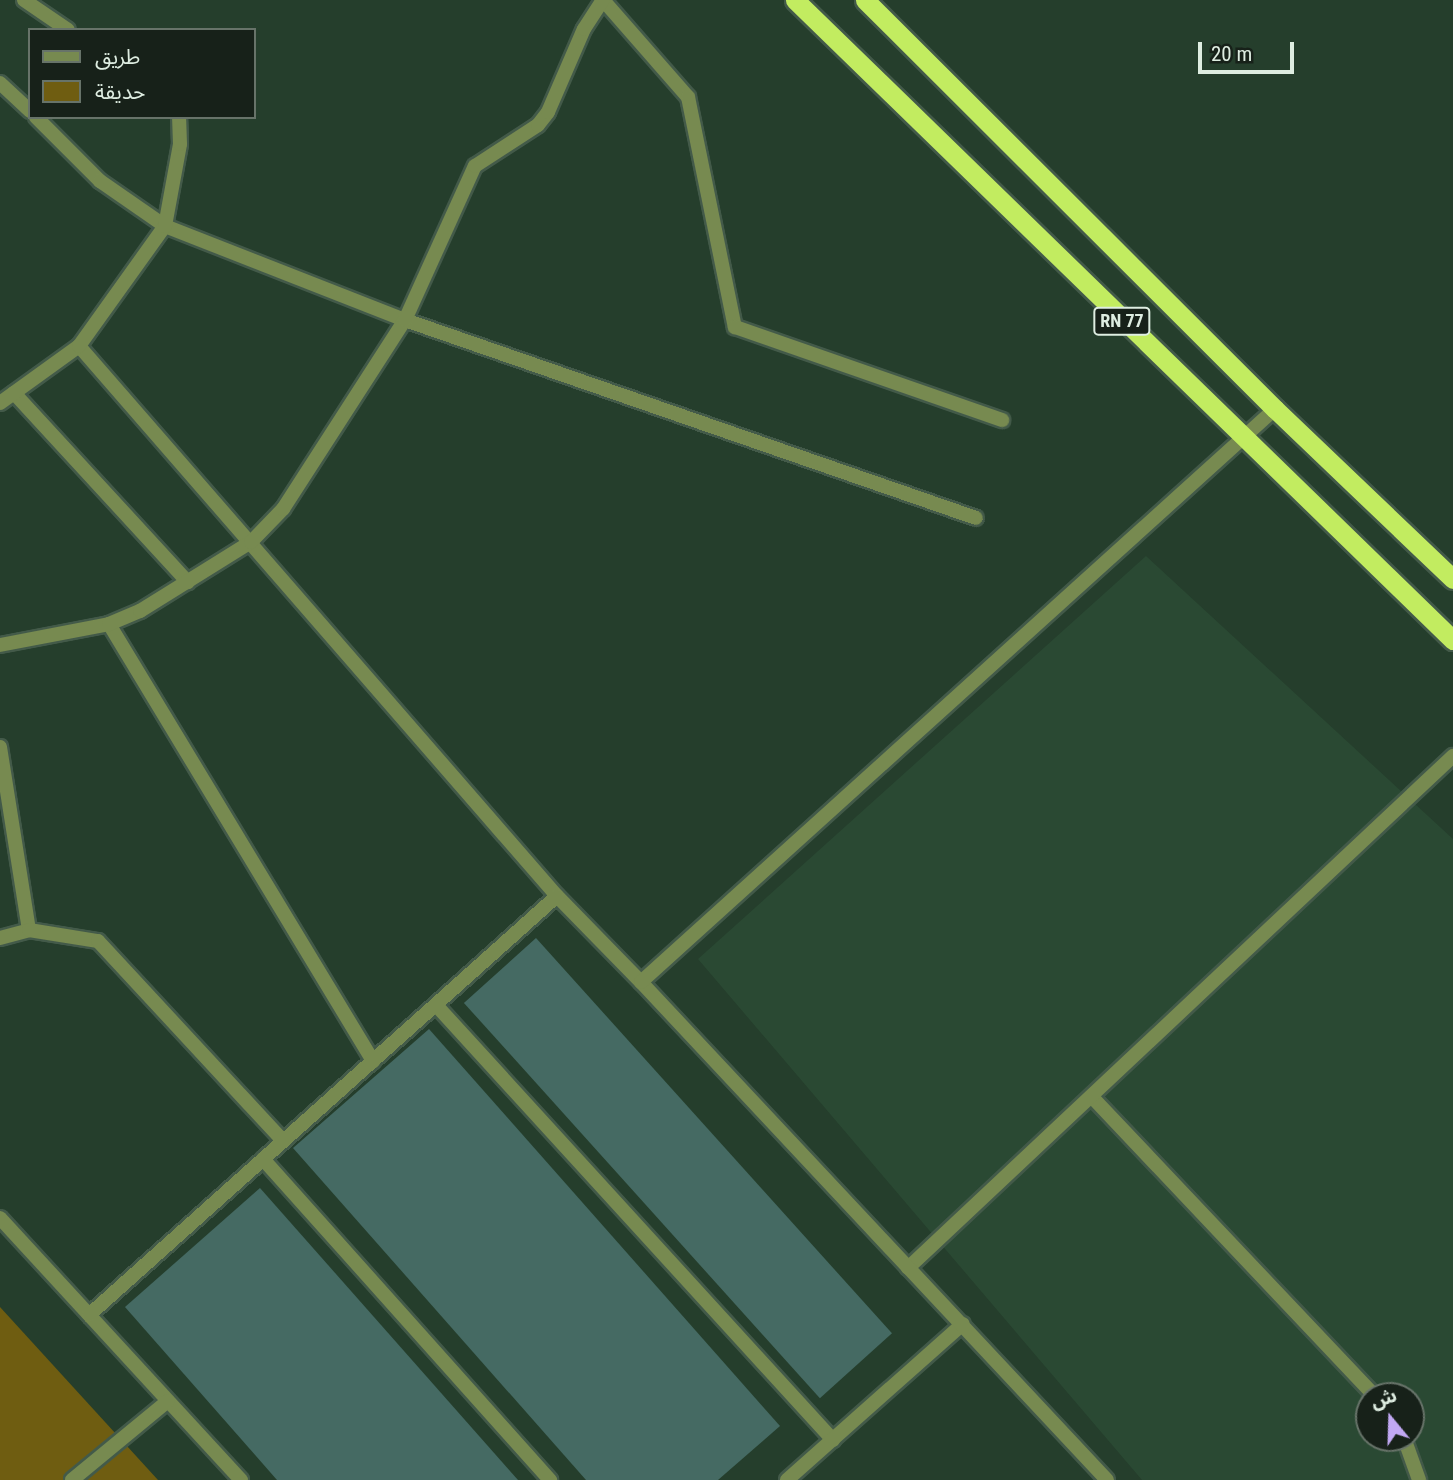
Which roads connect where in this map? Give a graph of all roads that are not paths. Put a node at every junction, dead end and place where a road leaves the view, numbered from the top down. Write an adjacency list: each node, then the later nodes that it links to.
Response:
1 (24, 0): 5 (street)
2 (603, 0): 11 (street); 16 (street)
3 (794, 0): 17 (highway, RN 77)
4 (865, 0): 15 (highway, RN 77)
5 (65, 28)
6 (0, 83): 7 (street)
7 (28, 109)
8 (38, 119): 10 (street)
9 (179, 119): 10 (street)
10 (165, 226): 11 (street); 12 (street)
11 (405, 320): 18 (street); 19 (street)
12 (79, 346): 13 (street); 19 (street)
13 (14, 393): 14 (street); 21 (street)
14 (0, 403)
15 (1275, 409): 17 (street); 20 (highway, RN 77)
16 (1002, 420)
17 (1244, 441): 23 (highway, RN 77); 30 (street)
18 (976, 518)
19 (251, 541): 21 (street); 27 (street)
20 (1453, 579)
21 (188, 582): 22 (street)
22 (109, 624): 24 (street); 32 (street)
23 (1453, 640)
24 (0, 645)
25 (0, 747): 28 (street)
26 (1453, 756): 33 (street)
27 (557, 895): 30 (street); 31 (street)
28 (29, 930): 29 (street); 34 (street)
29 (0, 938)
30 (640, 982): 37 (street)
31 (436, 1005): 32 (street); 42 (street)
32 (373, 1061): 34 (street)
33 (1093, 1098): 37 (street); 40 (street)
34 (282, 1141): 35 (street)
35 (263, 1159): 38 (street); 46 (street)
36 (0, 1218): 38 (street)
37 (908, 1268): 39 (street)
38 (89, 1315): 41 (street)
39 (963, 1324): 42 (street); 48 (street)
40 (1362, 1382)
41 (168, 1401): 44 (street); 45 (street)
42 (833, 1440): 47 (street)
43 (1409, 1452): 49 (street)
44 (72, 1480)
45 (241, 1480)
46 (550, 1480)
47 (787, 1480)
48 (1107, 1480)
49 (1419, 1480)

